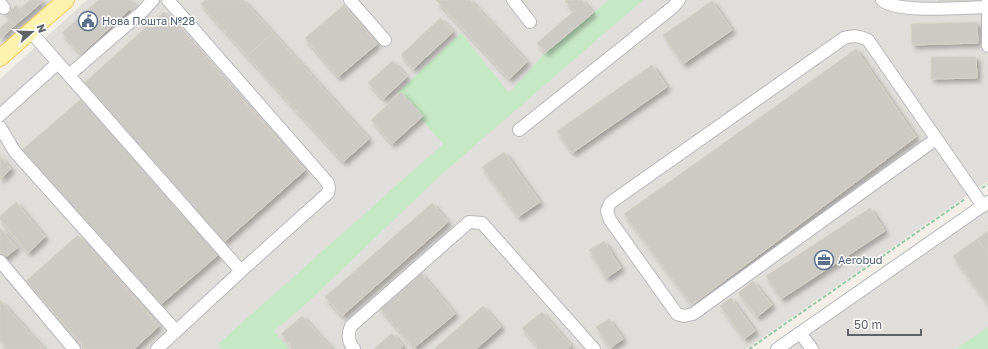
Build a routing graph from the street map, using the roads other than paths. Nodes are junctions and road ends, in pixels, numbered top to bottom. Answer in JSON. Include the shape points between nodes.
{"nodes":[{"id":1,"x":66,"y":0,"type":"edge"},
{"id":2,"x":153,"y":0,"type":"edge"},
{"id":3,"x":168,"y":0,"type":"edge"},
{"id":4,"x":350,"y":0,"type":"edge"},
{"id":5,"x":513,"y":0,"type":"edge"},
{"id":6,"x":679,"y":0,"type":"edge"},
{"id":7,"x":882,"y":0,"type":"edge"},
{"id":8,"x":988,"y":0,"type":"edge"},
{"id":9,"x":988,"y":7,"type":"edge"},
{"id":10,"x":530,"y":22,"type":"dead end"},
{"id":11,"x":30,"y":31,"type":"junction"},
{"id":12,"x":386,"y":40,"type":"dead end"},
{"id":13,"x":988,"y":46,"type":"edge"},
{"id":14,"x":0,"y":58,"type":"edge"},
{"id":15,"x":58,"y":63,"type":"junction"},
{"id":16,"x":69,"y":75,"type":"junction"},
{"id":17,"x":0,"y":115,"type":"edge"},
{"id":18,"x":0,"y":128,"type":"edge"},
{"id":19,"x":519,"y":130,"type":"dead end"},
{"id":20,"x":936,"y":139,"type":"junction"},
{"id":21,"x":985,"y":204,"type":"edge"},
{"id":22,"x":0,"y":261,"type":"edge"},
{"id":23,"x":241,"y":271,"type":"junction"},
{"id":24,"x":176,"y":332,"type":"junction"},
{"id":25,"x":800,"y":333,"type":"junction"},
{"id":26,"x":74,"y":349,"type":"edge"},
{"id":27,"x":157,"y":349,"type":"edge"},
{"id":28,"x":354,"y":349,"type":"edge"},
{"id":29,"x":594,"y":349,"type":"edge"},
{"id":30,"x":777,"y":349,"type":"edge"},
{"id":31,"x":812,"y":349,"type":"edge"}],
"edges":[{"from":1,"to":11,"type":"main road"},
{"from":2,"to":16,"type":"street"},
{"from":3,"to":23,"type":"street","via":[[328,183],[328,193]]},
{"from":4,"to":12,"type":"street"},
{"from":5,"to":10,"type":"street"},
{"from":6,"to":19,"type":"street"},
{"from":7,"to":9,"type":"street","via":[[894,6],[909,8]]},
{"from":8,"to":9,"type":"street"},
{"from":9,"to":13,"type":"street"},
{"from":11,"to":14,"type":"main road"},
{"from":11,"to":15,"type":"street"},
{"from":15,"to":16,"type":"street"},
{"from":15,"to":17,"type":"street"},
{"from":16,"to":23,"type":"street"},
{"from":18,"to":24,"type":"street","via":[[14,152]]},
{"from":20,"to":20,"type":"street","via":[[868,40],[853,36],[844,38],[610,203],[607,211],[610,220],[677,314],[684,316],[693,314]]},
{"from":20,"to":21,"type":"street","via":[[974,193]]},
{"from":21,"to":25,"type":"street"},
{"from":22,"to":26,"type":"street"},
{"from":23,"to":24,"type":"street"},
{"from":24,"to":27,"type":"street"},
{"from":25,"to":30,"type":"street"},
{"from":25,"to":31,"type":"street"},
{"from":28,"to":29,"type":"street","via":[[350,345],[348,334],[351,326],[469,222],[475,222],[482,223]]}]}
